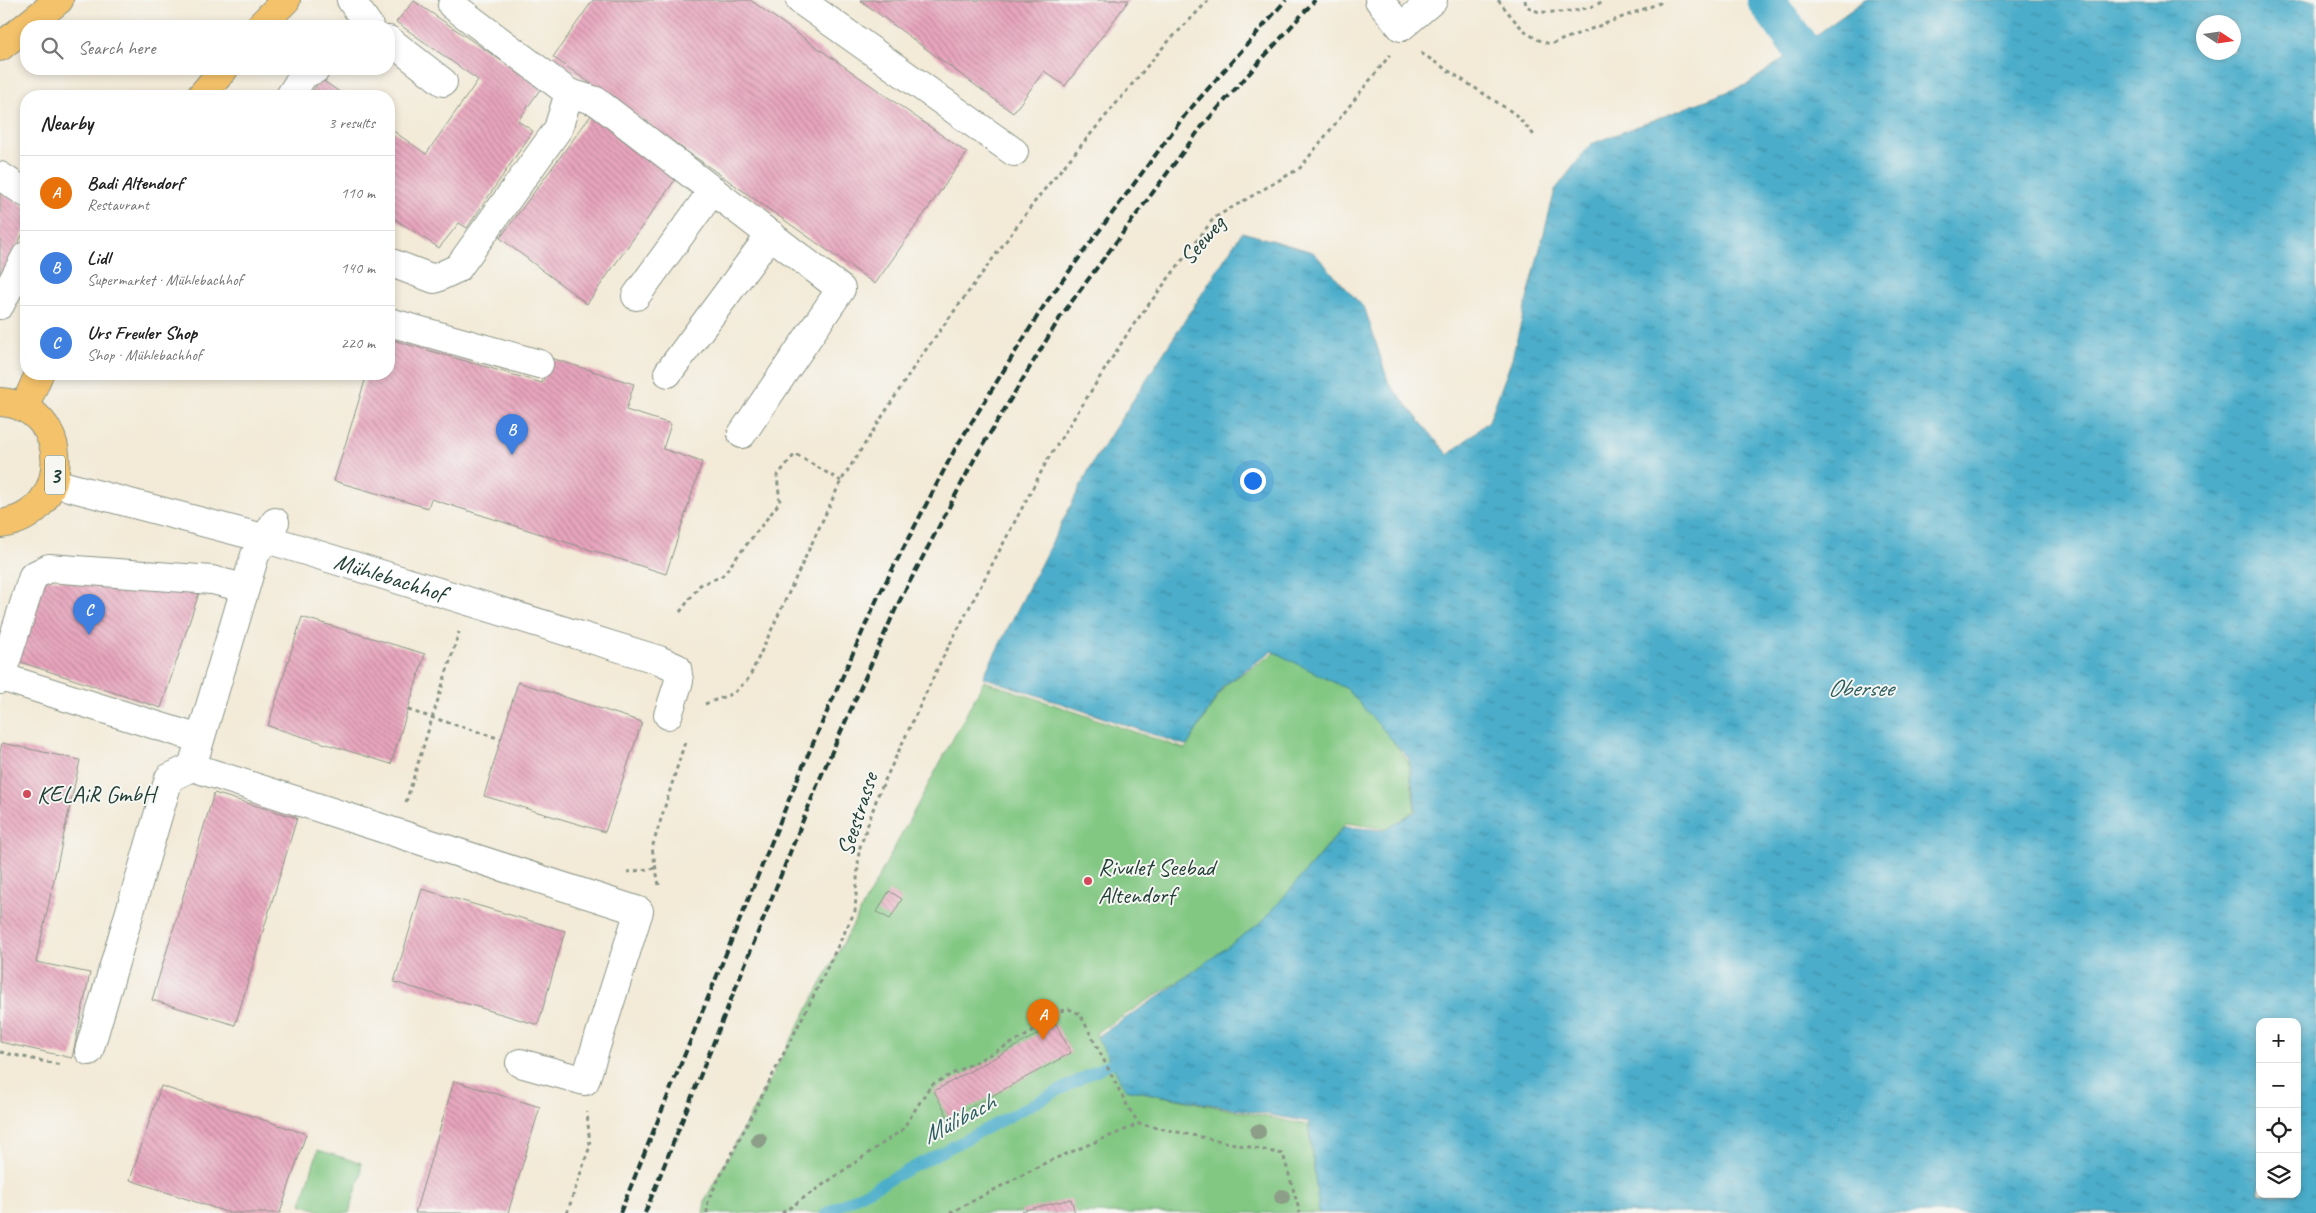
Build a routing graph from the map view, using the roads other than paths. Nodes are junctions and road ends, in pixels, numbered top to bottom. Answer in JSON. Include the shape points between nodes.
{"nodes":[{"id":1,"x":59,"y":0,"type":"edge"},
{"id":2,"x":286,"y":0,"type":"edge"},
{"id":3,"x":351,"y":0,"type":"edge"},
{"id":4,"x":800,"y":0,"type":"edge"},
{"id":5,"x":1379,"y":0,"type":"edge"},
{"id":6,"x":1433,"y":0,"type":"edge"},
{"id":7,"x":451,"y":2,"type":"edge"},
{"id":8,"x":34,"y":20,"type":"edge"},
{"id":9,"x":266,"y":20,"type":"edge"},
{"id":10,"x":366,"y":20,"type":"edge"},
{"id":11,"x":20,"y":31,"type":"edge"},
{"id":12,"x":395,"y":46,"type":"edge"},
{"id":13,"x":0,"y":47,"type":"edge"},
{"id":14,"x":219,"y":75,"type":"edge"},
{"id":15,"x":303,"y":75,"type":"edge"},
{"id":16,"x":443,"y":82,"type":"dead end"},
{"id":17,"x":206,"y":90,"type":"edge"},
{"id":18,"x":294,"y":90,"type":"edge"},
{"id":19,"x":569,"y":93,"type":"junction"},
{"id":20,"x":1014,"y":152,"type":"dead end"},
{"id":21,"x":713,"y":190,"type":"junction"},
{"id":22,"x":770,"y":234,"type":"junction"},
{"id":23,"x":395,"y":264,"type":"edge"},
{"id":24,"x":20,"y":267,"type":"edge"},
{"id":25,"x":636,"y":296,"type":"dead end"},
{"id":26,"x":0,"y":305,"type":"edge"},
{"id":27,"x":395,"y":324,"type":"edge"},
{"id":28,"x":539,"y":364,"type":"dead end"},
{"id":29,"x":668,"y":373,"type":"dead end"},
{"id":30,"x":34,"y":380,"type":"edge"},
{"id":31,"x":12,"y":405,"type":"edge"},
{"id":32,"x":742,"y":434,"type":"dead end"},
{"id":33,"x":54,"y":482,"type":"junction"},
{"id":34,"x":0,"y":524,"type":"edge"},
{"id":35,"x":271,"y":530,"type":"junction"},
{"id":36,"x":245,"y":588,"type":"junction"},
{"id":37,"x":0,"y":678,"type":"edge"},
{"id":38,"x":668,"y":715,"type":"dead end"},
{"id":39,"x":200,"y":739,"type":"junction"},
{"id":40,"x":192,"y":767,"type":"junction"},
{"id":41,"x":89,"y":1051,"type":"dead end"},
{"id":42,"x":520,"y":1063,"type":"dead end"}],
"edges":[{"from":1,"to":8,"type":"main road"},
{"from":2,"to":9,"type":"main road"},
{"from":3,"to":10,"type":"street"},
{"from":4,"to":20,"type":"street"},
{"from":5,"to":6,"type":"street","via":[[1401,27]]},
{"from":7,"to":19,"type":"street"},
{"from":11,"to":13,"type":"main road"},
{"from":12,"to":16,"type":"street"},
{"from":14,"to":17,"type":"main road"},
{"from":15,"to":18,"type":"street"},
{"from":19,"to":21,"type":"street","via":[[596,101]]},
{"from":19,"to":23,"type":"street","via":[[558,129],[458,268],[434,279]]},
{"from":21,"to":22,"type":"street"},
{"from":21,"to":25,"type":"street"},
{"from":22,"to":29,"type":"street"},
{"from":22,"to":32,"type":"street","via":[[842,289]]},
{"from":24,"to":26,"type":"street"},
{"from":27,"to":28,"type":"street"},
{"from":30,"to":31,"type":"main road","number":"3"},
{"from":31,"to":33,"type":"main road","number":"3","via":[[42,422],[52,440],[56,461]]},
{"from":33,"to":34,"type":"main road","number":"3","via":[[44,500],[30,514]]},
{"from":33,"to":35,"type":"street","name":"Mühlebachhof"},
{"from":35,"to":36,"type":"street","via":[[255,555]]},
{"from":35,"to":38,"type":"street","name":"Mühlebachhof","via":[[677,668],[679,681]]},
{"from":36,"to":37,"type":"street","via":[[212,580],[49,568],[33,576]]},
{"from":36,"to":39,"type":"street"},
{"from":37,"to":39,"type":"street"},
{"from":39,"to":40,"type":"street"},
{"from":40,"to":41,"type":"street","via":[[168,778]]},
{"from":40,"to":42,"type":"street","via":[[639,912],[584,1081]]}]}
